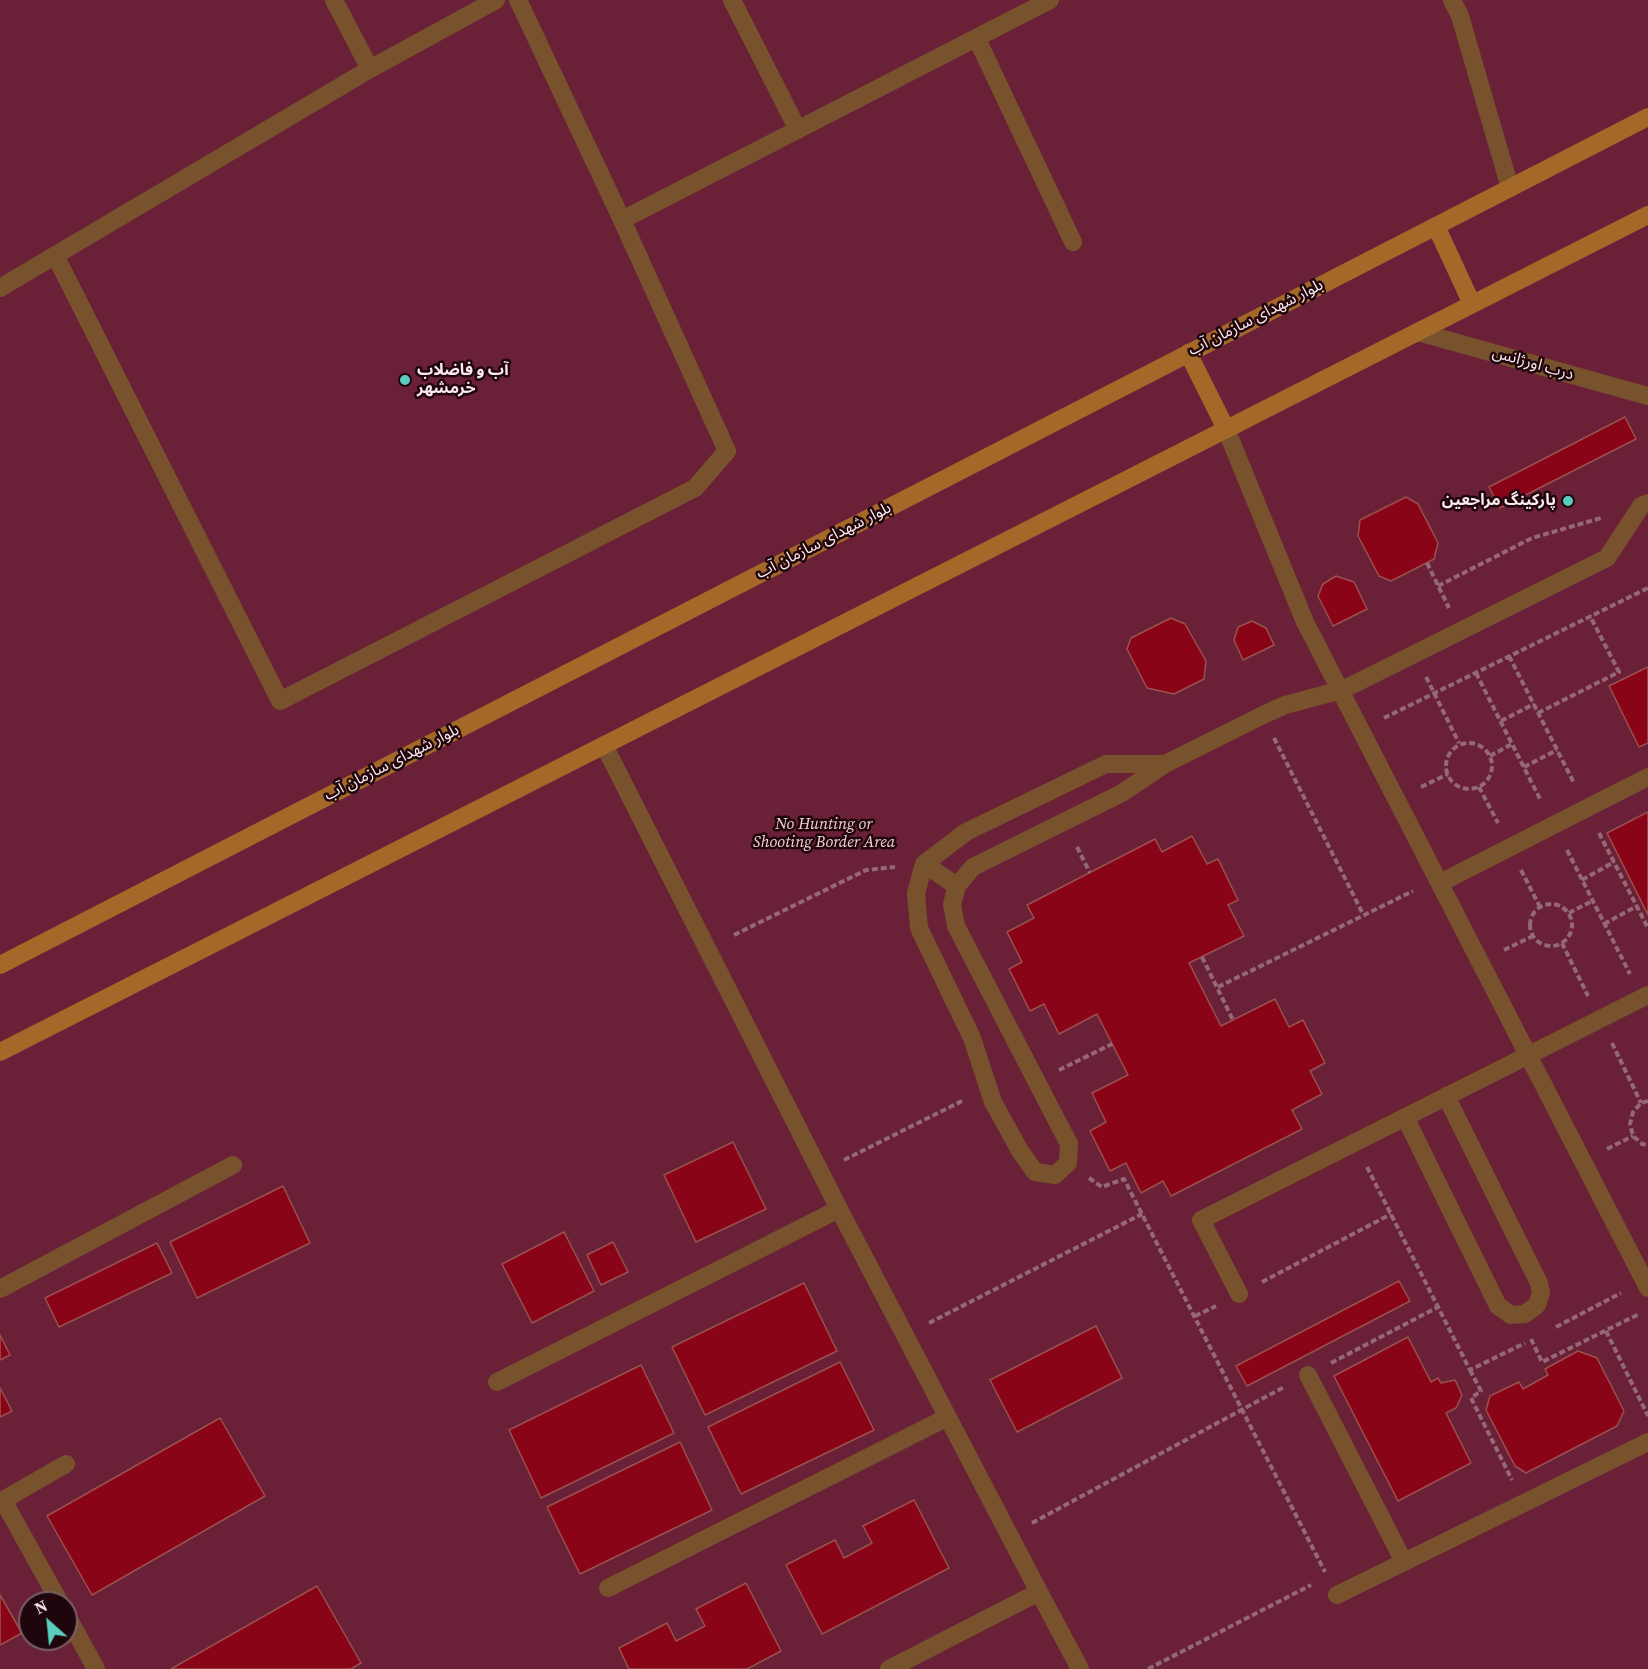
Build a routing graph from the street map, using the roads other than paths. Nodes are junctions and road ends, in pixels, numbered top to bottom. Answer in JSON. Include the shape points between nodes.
{"nodes":[{"id":1,"x":334,"y":0,"type":"edge"},
{"id":2,"x":496,"y":0,"type":"edge"},
{"id":3,"x":518,"y":0,"type":"edge"},
{"id":4,"x":732,"y":0,"type":"edge"},
{"id":5,"x":1050,"y":0,"type":"edge"},
{"id":6,"x":1452,"y":0,"type":"edge"},
{"id":7,"x":977,"y":39,"type":"junction"},
{"id":8,"x":370,"y":69,"type":"junction"},
{"id":9,"x":1648,"y":117,"type":"edge"},
{"id":10,"x":798,"y":130,"type":"junction"},
{"id":11,"x":1510,"y":188,"type":"junction"},
{"id":12,"x":1648,"y":215,"type":"edge"},
{"id":13,"x":622,"y":220,"type":"junction"},
{"id":14,"x":1436,"y":226,"type":"junction"},
{"id":15,"x":1072,"y":242,"type":"dead end"},
{"id":16,"x":55,"y":255,"type":"junction"},
{"id":17,"x":0,"y":288,"type":"edge"},
{"id":18,"x":1472,"y":304,"type":"junction"},
{"id":19,"x":1418,"y":332,"type":"junction"},
{"id":20,"x":1188,"y":353,"type":"junction"},
{"id":21,"x":1648,"y":396,"type":"edge"},
{"id":22,"x":1226,"y":429,"type":"junction"},
{"id":23,"x":1645,"y":504,"type":"edge"},
{"id":24,"x":1341,"y":690,"type":"junction"},
{"id":25,"x":604,"y":745,"type":"junction"},
{"id":26,"x":1165,"y":764,"type":"junction"},
{"id":27,"x":1648,"y":777,"type":"edge"},
{"id":28,"x":924,"y":864,"type":"junction"},
{"id":29,"x":1440,"y":883,"type":"junction"},
{"id":30,"x":957,"y":886,"type":"junction"},
{"id":31,"x":0,"y":965,"type":"edge"},
{"id":32,"x":1648,"y":995,"type":"edge"},
{"id":33,"x":0,"y":1052,"type":"edge"},
{"id":34,"x":1528,"y":1055,"type":"junction"},
{"id":35,"x":1446,"y":1096,"type":"junction"},
{"id":36,"x":1405,"y":1118,"type":"junction"},
{"id":37,"x":233,"y":1164,"type":"dead end"},
{"id":38,"x":839,"y":1209,"type":"junction"},
{"id":39,"x":1648,"y":1288,"type":"edge"},
{"id":40,"x":0,"y":1289,"type":"edge"},
{"id":41,"x":1239,"y":1294,"type":"road end"},
{"id":42,"x":1308,"y":1375,"type":"road end"},
{"id":43,"x":497,"y":1382,"type":"dead end"},
{"id":44,"x":948,"y":1417,"type":"junction"},
{"id":45,"x":1648,"y":1442,"type":"edge"},
{"id":46,"x":66,"y":1464,"type":"dead end"},
{"id":47,"x":2,"y":1501,"type":"edge"},
{"id":48,"x":1404,"y":1562,"type":"junction"},
{"id":49,"x":608,"y":1588,"type":"dead end"},
{"id":50,"x":53,"y":1591,"type":"edge"},
{"id":51,"x":1040,"y":1592,"type":"junction"},
{"id":52,"x":1337,"y":1594,"type":"road end"},
{"id":53,"x":78,"y":1636,"type":"edge"},
{"id":54,"x":96,"y":1669,"type":"edge"},
{"id":55,"x":889,"y":1669,"type":"edge"},
{"id":56,"x":1080,"y":1669,"type":"edge"}],
"edges":[{"from":1,"to":8,"type":"street"},
{"from":2,"to":8,"type":"street"},
{"from":3,"to":13,"type":"street"},
{"from":4,"to":10,"type":"street"},
{"from":5,"to":7,"type":"street"},
{"from":6,"to":11,"type":"street"},
{"from":7,"to":10,"type":"street"},
{"from":7,"to":15,"type":"street"},
{"from":8,"to":16,"type":"street"},
{"from":9,"to":11,"type":"main road","name":"بلوار شهدای سازمان آب"},
{"from":10,"to":13,"type":"street"},
{"from":11,"to":14,"type":"main road","name":"بلوار شهدای سازمان آب"},
{"from":12,"to":18,"type":"main road"},
{"from":13,"to":16,"type":"street","via":[[727,451],[695,489],[280,702]]},
{"from":14,"to":18,"type":"main road"},
{"from":14,"to":20,"type":"main road","name":"بلوار شهدای سازمان آب"},
{"from":16,"to":17,"type":"street"},
{"from":18,"to":19,"type":"main road"},
{"from":19,"to":21,"type":"street","name":"درب اورژانس"},
{"from":19,"to":22,"type":"main road"},
{"from":20,"to":22,"type":"main road"},
{"from":20,"to":31,"type":"main road","name":"بلوار شهدای سازمان آب"},
{"from":22,"to":24,"type":"street","via":[[1305,622]]},
{"from":22,"to":25,"type":"main road"},
{"from":23,"to":24,"type":"street","via":[[1607,558]]},
{"from":24,"to":26,"type":"street","via":[[1285,705]]},
{"from":24,"to":29,"type":"street"},
{"from":25,"to":33,"type":"main road"},
{"from":25,"to":38,"type":"street"},
{"from":26,"to":28,"type":"street","via":[[1106,764],[966,832]]},
{"from":26,"to":30,"type":"street","via":[[1122,794],[973,867]]},
{"from":27,"to":29,"type":"street"},
{"from":28,"to":30,"type":"street"},
{"from":28,"to":30,"type":"street","via":[[916,893],[919,928],[972,1038],[988,1088],[1020,1150],[1035,1172],[1055,1174],[1068,1163],[1069,1144],[956,926],[952,904]]},
{"from":29,"to":34,"type":"street"},
{"from":32,"to":34,"type":"street"},
{"from":34,"to":35,"type":"street"},
{"from":34,"to":39,"type":"street"},
{"from":35,"to":36,"type":"street"},
{"from":35,"to":36,"type":"street","via":[[1539,1283],[1537,1305],[1524,1314],[1511,1315],[1498,1306]]},
{"from":36,"to":41,"type":"street","via":[[1201,1220]]},
{"from":37,"to":40,"type":"street"},
{"from":38,"to":43,"type":"street"},
{"from":38,"to":44,"type":"street"},
{"from":42,"to":48,"type":"street"},
{"from":44,"to":49,"type":"street"},
{"from":44,"to":51,"type":"street"},
{"from":45,"to":48,"type":"street"},
{"from":46,"to":47,"type":"street"},
{"from":47,"to":50,"type":"street"},
{"from":48,"to":52,"type":"street"},
{"from":51,"to":55,"type":"street"},
{"from":51,"to":56,"type":"street"},
{"from":53,"to":54,"type":"street"}]}
